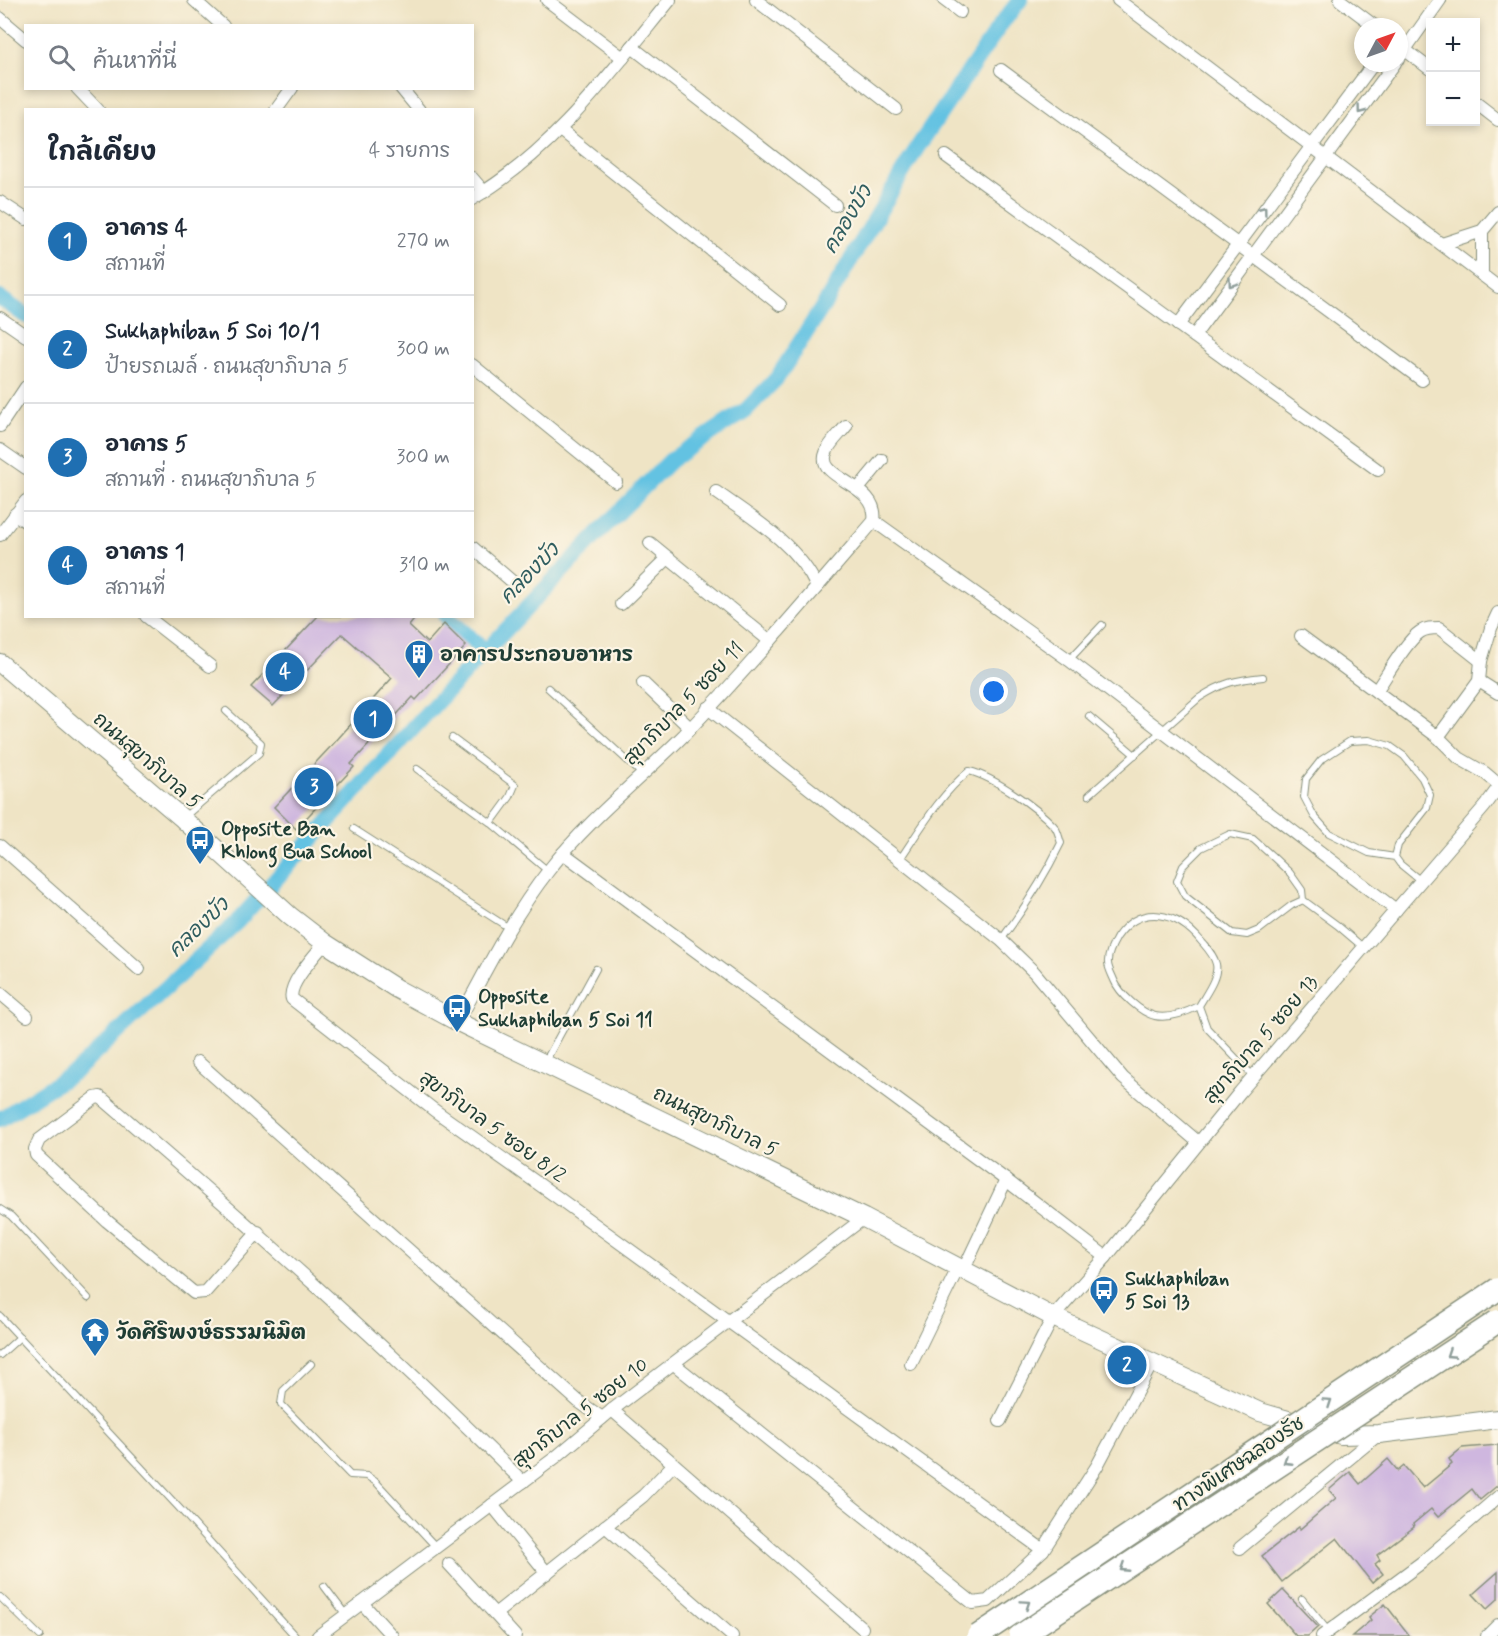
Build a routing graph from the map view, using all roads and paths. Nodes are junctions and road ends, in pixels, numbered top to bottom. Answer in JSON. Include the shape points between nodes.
{"nodes":[{"id":1,"x":194,"y":0,"type":"edge"},
{"id":2,"x":547,"y":0,"type":"edge"},
{"id":3,"x":670,"y":0,"type":"edge"},
{"id":4,"x":756,"y":0,"type":"edge"},
{"id":5,"x":944,"y":0,"type":"edge"},
{"id":6,"x":1118,"y":0,"type":"edge"},
{"id":7,"x":1340,"y":0,"type":"edge"},
{"id":8,"x":1440,"y":0,"type":"edge"},
{"id":9,"x":960,"y":12,"type":"dead end"},
{"id":10,"x":0,"y":18,"type":"edge"},
{"id":11,"x":1364,"y":18,"type":"edge"},
{"id":12,"x":221,"y":24,"type":"edge"},
{"id":13,"x":24,"y":38,"type":"edge"},
{"id":14,"x":1408,"y":42,"type":"edge"},
{"id":15,"x":632,"y":47,"type":"junction"},
{"id":16,"x":1408,"y":55,"type":"edge"},
{"id":17,"x":622,"y":58,"type":"junction"},
{"id":18,"x":1426,"y":66,"type":"edge"},
{"id":19,"x":1001,"y":70,"type":"dead end"},
{"id":20,"x":1367,"y":72,"type":"edge"},
{"id":21,"x":1388,"y":72,"type":"edge"},
{"id":22,"x":79,"y":90,"type":"edge"},
{"id":23,"x":291,"y":90,"type":"edge"},
{"id":24,"x":403,"y":90,"type":"edge"},
{"id":25,"x":1480,"y":106,"type":"edge"},
{"id":26,"x":96,"y":108,"type":"edge"},
{"id":27,"x":277,"y":108,"type":"edge"},
{"id":28,"x":417,"y":108,"type":"edge"},
{"id":29,"x":896,"y":109,"type":"dead end"},
{"id":30,"x":1498,"y":120,"type":"edge"},
{"id":31,"x":560,"y":130,"type":"junction"},
{"id":32,"x":1312,"y":145,"type":"junction"},
{"id":33,"x":946,"y":156,"type":"dead end"},
{"id":34,"x":1326,"y":156,"type":"junction"},
{"id":35,"x":478,"y":196,"type":"edge"},
{"id":36,"x":0,"y":202,"type":"edge"},
{"id":37,"x":835,"y":205,"type":"dead end"},
{"id":38,"x":1498,"y":212,"type":"edge"},
{"id":39,"x":24,"y":218,"type":"edge"},
{"id":40,"x":1482,"y":231,"type":"junction"},
{"id":41,"x":1238,"y":244,"type":"junction"},
{"id":42,"x":1442,"y":244,"type":"junction"},
{"id":43,"x":1253,"y":254,"type":"junction"},
{"id":44,"x":1482,"y":275,"type":"junction"},
{"id":45,"x":1498,"y":287,"type":"edge"},
{"id":46,"x":780,"y":306,"type":"dead end"},
{"id":47,"x":0,"y":318,"type":"edge"},
{"id":48,"x":1178,"y":324,"type":"junction"},
{"id":49,"x":24,"y":335,"type":"edge"},
{"id":50,"x":1194,"y":336,"type":"junction"},
{"id":51,"x":474,"y":367,"type":"edge"},
{"id":52,"x":1422,"y":381,"type":"dead end"},
{"id":53,"x":24,"y":390,"type":"edge"},
{"id":54,"x":0,"y":426,"type":"edge"},
{"id":55,"x":846,"y":426,"type":"dead end"},
{"id":56,"x":0,"y":450,"type":"edge"},
{"id":57,"x":882,"y":460,"type":"dead end"},
{"id":58,"x":24,"y":467,"type":"edge"},
{"id":59,"x":1378,"y":470,"type":"dead end"},
{"id":60,"x":616,"y":482,"type":"dead end"},
{"id":61,"x":858,"y":489,"type":"junction"},
{"id":62,"x":716,"y":492,"type":"dead end"},
{"id":63,"x":20,"y":518,"type":"edge"},
{"id":64,"x":874,"y":521,"type":"junction"},
{"id":65,"x":0,"y":535,"type":"edge"},
{"id":66,"x":650,"y":543,"type":"dead end"},
{"id":67,"x":474,"y":549,"type":"edge"},
{"id":68,"x":668,"y":558,"type":"junction"},
{"id":69,"x":515,"y":584,"type":"dead end"},
{"id":70,"x":817,"y":587,"type":"junction"},
{"id":71,"x":621,"y":604,"type":"dead end"},
{"id":72,"x":1498,"y":613,"type":"edge"},
{"id":73,"x":149,"y":618,"type":"edge"},
{"id":74,"x":1102,"y":625,"type":"dead end"},
{"id":75,"x":1301,"y":636,"type":"dead end"},
{"id":76,"x":770,"y":641,"type":"junction"},
{"id":77,"x":1069,"y":660,"type":"junction"},
{"id":78,"x":1481,"y":661,"type":"junction"},
{"id":79,"x":0,"y":663,"type":"edge"},
{"id":80,"x":210,"y":666,"type":"dead end"},
{"id":81,"x":1263,"y":677,"type":"dead end"},
{"id":82,"x":1479,"y":681,"type":"junction"},
{"id":83,"x":643,"y":683,"type":"dead end"},
{"id":84,"x":548,"y":688,"type":"dead end"},
{"id":85,"x":1376,"y":692,"type":"junction"},
{"id":86,"x":1498,"y":693,"type":"edge"},
{"id":87,"x":708,"y":708,"type":"junction"},
{"id":88,"x":226,"y":711,"type":"dead end"},
{"id":89,"x":1089,"y":716,"type":"dead end"},
{"id":90,"x":690,"y":728,"type":"junction"},
{"id":91,"x":1162,"y":730,"type":"junction"},
{"id":92,"x":1438,"y":737,"type":"junction"},
{"id":93,"x":452,"y":738,"type":"dead end"},
{"id":94,"x":1135,"y":755,"type":"junction"},
{"id":95,"x":417,"y":769,"type":"dead end"},
{"id":96,"x":642,"y":774,"type":"junction"},
{"id":97,"x":1498,"y":786,"type":"edge"},
{"id":98,"x":1089,"y":795,"type":"dead end"},
{"id":99,"x":183,"y":819,"type":"junction"},
{"id":100,"x":491,"y":823,"type":"junction"},
{"id":101,"x":354,"y":829,"type":"dead end"},
{"id":102,"x":0,"y":846,"type":"edge"},
{"id":103,"x":563,"y":853,"type":"junction"},
{"id":104,"x":1395,"y":857,"type":"junction"},
{"id":105,"x":900,"y":859,"type":"junction"},
{"id":106,"x":548,"y":872,"type":"junction"},
{"id":107,"x":1421,"y":881,"type":"junction"},
{"id":108,"x":1303,"y":900,"type":"junction"},
{"id":109,"x":1396,"y":910,"type":"junction"},
{"id":110,"x":509,"y":928,"type":"junction"},
{"id":111,"x":1001,"y":940,"type":"junction"},
{"id":112,"x":325,"y":943,"type":"junction"},
{"id":113,"x":1364,"y":948,"type":"junction"},
{"id":114,"x":140,"y":969,"type":"dead end"},
{"id":115,"x":596,"y":969,"type":"dead end"},
{"id":116,"x":0,"y":993,"type":"edge"},
{"id":117,"x":1199,"y":1006,"type":"junction"},
{"id":118,"x":27,"y":1016,"type":"dead end"},
{"id":119,"x":458,"y":1022,"type":"junction"},
{"id":120,"x":198,"y":1062,"type":"dead end"},
{"id":121,"x":545,"y":1063,"type":"junction"},
{"id":122,"x":1253,"y":1077,"type":"junction"},
{"id":123,"x":1198,"y":1142,"type":"junction"},
{"id":124,"x":1006,"y":1180,"type":"junction"},
{"id":125,"x":0,"y":1209,"type":"edge"},
{"id":126,"x":864,"y":1218,"type":"junction"},
{"id":127,"x":258,"y":1232,"type":"junction"},
{"id":128,"x":1106,"y":1257,"type":"junction"},
{"id":129,"x":961,"y":1270,"type":"junction"},
{"id":130,"x":1498,"y":1289,"type":"edge"},
{"id":131,"x":88,"y":1298,"type":"dead end"},
{"id":132,"x":0,"y":1316,"type":"edge"},
{"id":133,"x":1053,"y":1317,"type":"junction"},
{"id":134,"x":1498,"y":1321,"type":"edge"},
{"id":135,"x":728,"y":1323,"type":"junction"},
{"id":136,"x":20,"y":1337,"type":"junction"},
{"id":137,"x":0,"y":1355,"type":"edge"},
{"id":138,"x":1152,"y":1363,"type":"junction"},
{"id":139,"x":311,"y":1364,"type":"dead end"},
{"id":140,"x":674,"y":1364,"type":"junction"},
{"id":141,"x":911,"y":1364,"type":"dead end"},
{"id":142,"x":612,"y":1410,"type":"junction"},
{"id":143,"x":602,"y":1419,"type":"junction"},
{"id":144,"x":1498,"y":1419,"type":"edge"},
{"id":145,"x":1000,"y":1421,"type":"dead end"},
{"id":146,"x":1379,"y":1434,"type":"junction"},
{"id":147,"x":673,"y":1465,"type":"junction"},
{"id":148,"x":523,"y":1482,"type":"junction"},
{"id":149,"x":1498,"y":1497,"type":"edge"},
{"id":150,"x":492,"y":1504,"type":"junction"},
{"id":151,"x":605,"y":1526,"type":"junction"},
{"id":152,"x":436,"y":1547,"type":"junction"},
{"id":153,"x":1240,"y":1548,"type":"dead end"},
{"id":154,"x":1043,"y":1550,"type":"junction"},
{"id":155,"x":449,"y":1564,"type":"dead end"},
{"id":156,"x":547,"y":1573,"type":"junction"},
{"id":157,"x":324,"y":1586,"type":"dead end"},
{"id":158,"x":0,"y":1597,"type":"edge"},
{"id":159,"x":1302,"y":1599,"type":"dead end"},
{"id":160,"x":362,"y":1603,"type":"junction"},
{"id":161,"x":495,"y":1614,"type":"junction"},
{"id":162,"x":345,"y":1615,"type":"junction"},
{"id":163,"x":1498,"y":1625,"type":"edge"},
{"id":164,"x":862,"y":1628,"type":"dead end"},
{"id":165,"x":1325,"y":1634,"type":"edge"},
{"id":166,"x":323,"y":1635,"type":"edge"},
{"id":167,"x":40,"y":1636,"type":"edge"},
{"id":168,"x":295,"y":1636,"type":"edge"},
{"id":169,"x":392,"y":1636,"type":"edge"},
{"id":170,"x":515,"y":1636,"type":"edge"},
{"id":171,"x":732,"y":1636,"type":"edge"},
{"id":172,"x":978,"y":1636,"type":"edge"},
{"id":173,"x":1020,"y":1636,"type":"edge"},
{"id":174,"x":1487,"y":1636,"type":"edge"}],
"edges":[{"from":1,"to":12,"type":"street"},
{"from":2,"to":17,"type":"street"},
{"from":3,"to":15,"type":"street"},
{"from":4,"to":29,"type":"street"},
{"from":5,"to":9,"type":"street"},
{"from":6,"to":32,"type":"street"},
{"from":7,"to":11,"type":"street"},
{"from":8,"to":14,"type":"street"},
{"from":10,"to":13,"type":"street"},
{"from":15,"to":17,"type":"street"},
{"from":15,"to":37,"type":"street"},
{"from":16,"to":18,"type":"street"},
{"from":17,"to":31,"type":"street"},
{"from":19,"to":41,"type":"street"},
{"from":20,"to":32,"type":"street"},
{"from":21,"to":34,"type":"street","one_way":true},
{"from":22,"to":26,"type":"street"},
{"from":23,"to":27,"type":"street"},
{"from":24,"to":28,"type":"street"},
{"from":25,"to":30,"type":"street"},
{"from":31,"to":35,"type":"street"},
{"from":31,"to":46,"type":"street"},
{"from":32,"to":34,"type":"street"},
{"from":41,"to":32,"type":"street","one_way":true},
{"from":33,"to":48,"type":"street"},
{"from":34,"to":42,"type":"street"},
{"from":34,"to":43,"type":"street"},
{"from":36,"to":39,"type":"street"},
{"from":38,"to":40,"type":"street"},
{"from":40,"to":42,"type":"street"},
{"from":40,"to":44,"type":"street"},
{"from":41,"to":43,"type":"street"},
{"from":41,"to":48,"type":"street"},
{"from":42,"to":44,"type":"street"},
{"from":43,"to":50,"type":"street","one_way":true},
{"from":43,"to":52,"type":"street"},
{"from":44,"to":45,"type":"street"},
{"from":47,"to":49,"type":"street"},
{"from":48,"to":50,"type":"street"},
{"from":50,"to":59,"type":"street"},
{"from":51,"to":60,"type":"street"},
{"from":53,"to":54,"type":"street"},
{"from":55,"to":61,"type":"street","via":[[825,454],[825,462]]},
{"from":56,"to":58,"type":"street"},
{"from":57,"to":61,"type":"street"},
{"from":61,"to":64,"type":"street","via":[[873,504]]},
{"from":62,"to":70,"type":"street","via":[[797,556]]},
{"from":63,"to":65,"type":"street"},
{"from":64,"to":70,"type":"street","name":"สุขาภิบาล 5 ซอย 11"},
{"from":64,"to":77,"type":"street"},
{"from":66,"to":68,"type":"street"},
{"from":67,"to":69,"type":"street"},
{"from":68,"to":71,"type":"street"},
{"from":68,"to":76,"type":"street"},
{"from":70,"to":76,"type":"street","name":"สุขาภิบาล 5 ซอย 11"},
{"from":72,"to":78,"type":"street"},
{"from":73,"to":80,"type":"street"},
{"from":74,"to":77,"type":"lane"},
{"from":75,"to":85,"type":"street"},
{"from":76,"to":87,"type":"street","name":"สุขาภิบาล 5 ซอย 11"},
{"from":77,"to":91,"type":"street"},
{"from":78,"to":82,"type":"street"},
{"from":78,"to":85,"type":"street","via":[[1439,628],[1430,627],[1419,632],[1409,644]]},
{"from":79,"to":99,"type":"street","name":"ถนนสุขาภิบาล 5"},
{"from":81,"to":91,"type":"lane","via":[[1234,680],[1216,687]]},
{"from":82,"to":86,"type":"street"},
{"from":82,"to":92,"type":"street"},
{"from":83,"to":90,"type":"street"},
{"from":84,"to":96,"type":"lane"},
{"from":85,"to":92,"type":"street"},
{"from":87,"to":90,"type":"street","name":"สุขาภิบาล 5 ซอย 11"},
{"from":87,"to":105,"type":"street"},
{"from":88,"to":99,"type":"lane","via":[[261,743],[259,753]]},
{"from":89,"to":94,"type":"lane"},
{"from":90,"to":96,"type":"street","name":"สุขาภิบาล 5 ซอย 11"},
{"from":91,"to":94,"type":"lane"},
{"from":91,"to":109,"type":"street"},
{"from":92,"to":97,"type":"street"},
{"from":93,"to":100,"type":"lane","via":[[515,785]]},
{"from":94,"to":98,"type":"lane"},
{"from":95,"to":100,"type":"lane"},
{"from":96,"to":103,"type":"street","name":"สุขาภิบาล 5 ซอย 11"},
{"from":97,"to":107,"type":"street","name":"สุขาภิบาล 5 ซอย 13"},
{"from":99,"to":112,"type":"street","name":"ถนนสุขาภิบาล 5"},
{"from":100,"to":106,"type":"lane"},
{"from":101,"to":110,"type":"lane"},
{"from":102,"to":114,"type":"street"},
{"from":103,"to":106,"type":"street","name":"สุขาภิบาล 5 ซอย 11"},
{"from":103,"to":124,"type":"street"},
{"from":104,"to":104,"type":"lane","via":[[1369,853],[1329,833],[1304,797],[1305,779],[1322,760],[1350,741],[1369,740],[1390,746],[1422,778],[1430,795],[1427,808],[1398,844]]},
{"from":104,"to":107,"type":"lane"},
{"from":105,"to":111,"type":"street"},
{"from":105,"to":111,"type":"lane","via":[[935,806],[969,771],[984,775],[1029,806],[1056,828],[1061,843],[1027,905]]},
{"from":106,"to":110,"type":"street","name":"สุขาภิบาล 5 ซอย 11"},
{"from":107,"to":109,"type":"street","name":"สุขาภิบาล 5 ซอย 13"},
{"from":108,"to":108,"type":"lane","via":[[1259,930],[1247,935],[1232,933],[1185,896],[1177,881],[1183,866],[1201,848],[1230,834],[1253,839],[1271,855],[1290,873],[1302,890]]},
{"from":108,"to":113,"type":"lane"},
{"from":109,"to":113,"type":"street","name":"สุขาภิบาล 5 ซอย 13"},
{"from":110,"to":119,"type":"street","name":"สุขาภิบาล 5 ซอย 11"},
{"from":111,"to":123,"type":"street","via":[[1034,972],[1124,1078]]},
{"from":112,"to":119,"type":"street","name":"ถนนสุขาภิบาล 5"},
{"from":112,"to":135,"type":"street","name":"สุขาภิบาล 5 ซอย 8/2","via":[[296,982],[292,999],[435,1110]]},
{"from":113,"to":122,"type":"street","name":"สุขาภิบาล 5 ซอย 13"},
{"from":115,"to":121,"type":"lane"},
{"from":116,"to":118,"type":"street"},
{"from":117,"to":117,"type":"lane","via":[[1187,1012],[1154,1016],[1133,1004],[1116,984],[1108,963],[1112,945],[1125,926],[1144,915],[1163,916],[1191,929],[1217,965]]},
{"from":117,"to":122,"type":"lane","via":[[1207,1028]]},
{"from":119,"to":121,"type":"street","name":"ถนนสุขาภิบาล 5"},
{"from":120,"to":143,"type":"street"},
{"from":121,"to":126,"type":"street","name":"ถนนสุขาภิบาล 5"},
{"from":122,"to":123,"type":"street","name":"สุขาภิบาล 5 ซอย 13"},
{"from":123,"to":128,"type":"street","name":"สุขาภิบาล 5 ซอย 13"},
{"from":124,"to":128,"type":"street"},
{"from":124,"to":129,"type":"street"},
{"from":125,"to":131,"type":"lane"},
{"from":126,"to":129,"type":"street","name":"ถนนสุขาภิบาล 5"},
{"from":126,"to":135,"type":"street","name":"สุขาภิบาล 5 ซอย 10"},
{"from":127,"to":127,"type":"street","via":[[205,1292],[194,1293],[107,1221],[36,1155],[36,1145],[100,1097]]},
{"from":127,"to":148,"type":"street"},
{"from":128,"to":133,"type":"street","name":"สุขาภิบาล 5 ซอย 13"},
{"from":129,"to":133,"type":"street","name":"ถนนสุขาภิบาล 5"},
{"from":129,"to":141,"type":"street"},
{"from":172,"to":130,"type":"highway","name":"ทางพิเศษฉลองรัช","one_way":true,"bridge":true},
{"from":132,"to":136,"type":"lane"},
{"from":133,"to":138,"type":"street","name":"ถนนสุขาภิบาล 5"},
{"from":133,"to":145,"type":"street","name":"สุขาภิบาล 5 ซอย 13"},
{"from":134,"to":173,"type":"highway","name":"ทางพิเศษฉลองรัช","one_way":true,"bridge":true},
{"from":135,"to":140,"type":"street","name":"สุขาภิบาล 5 ซอย 10"},
{"from":135,"to":154,"type":"street"},
{"from":136,"to":137,"type":"lane"},
{"from":136,"to":168,"type":"lane"},
{"from":138,"to":146,"type":"street","name":"ถนนสุขาภิบาล 5","via":[[1260,1412],[1341,1435]]},
{"from":138,"to":154,"type":"street","via":[[1097,1466]]},
{"from":139,"to":152,"type":"lane","via":[[284,1391],[281,1404],[350,1475],[367,1476],[376,1482]]},
{"from":140,"to":142,"type":"street","name":"สุขาภิบาล 5 ซอย 10"},
{"from":140,"to":154,"type":"street","via":[[973,1603],[987,1601]]},
{"from":142,"to":143,"type":"street","name":"สุขาภิบาล 5 ซอย 10"},
{"from":142,"to":147,"type":"street"},
{"from":143,"to":148,"type":"street","name":"สุขาภิบาล 5 ซอย 10"},
{"from":144,"to":146,"type":"street","name":"ถนนสุขาภิบาล 5"},
{"from":146,"to":153,"type":"street"},
{"from":147,"to":151,"type":"street","via":[[643,1496]]},
{"from":147,"to":164,"type":"street"},
{"from":148,"to":150,"type":"street","name":"สุขาภิบาล 5 ซอย 10"},
{"from":149,"to":165,"type":"street","via":[[1421,1563]]},
{"from":150,"to":152,"type":"street","name":"สุขาภิบาล 5 ซอย 10"},
{"from":150,"to":156,"type":"street"},
{"from":151,"to":156,"type":"street"},
{"from":151,"to":171,"type":"street"},
{"from":152,"to":160,"type":"street","name":"สุขาภิบาล 5 ซอย 10"},
{"from":155,"to":161,"type":"street"},
{"from":156,"to":161,"type":"street"},
{"from":157,"to":162,"type":"lane"},
{"from":158,"to":167,"type":"lane"},
{"from":159,"to":165,"type":"lane"},
{"from":160,"to":162,"type":"street","name":"สุขาภิบาล 5 ซอย 10"},
{"from":160,"to":169,"type":"street"},
{"from":161,"to":170,"type":"street"},
{"from":162,"to":166,"type":"street","name":"สุขาภิบาล 5 ซอย 10"},
{"from":163,"to":174,"type":"street"}]}
